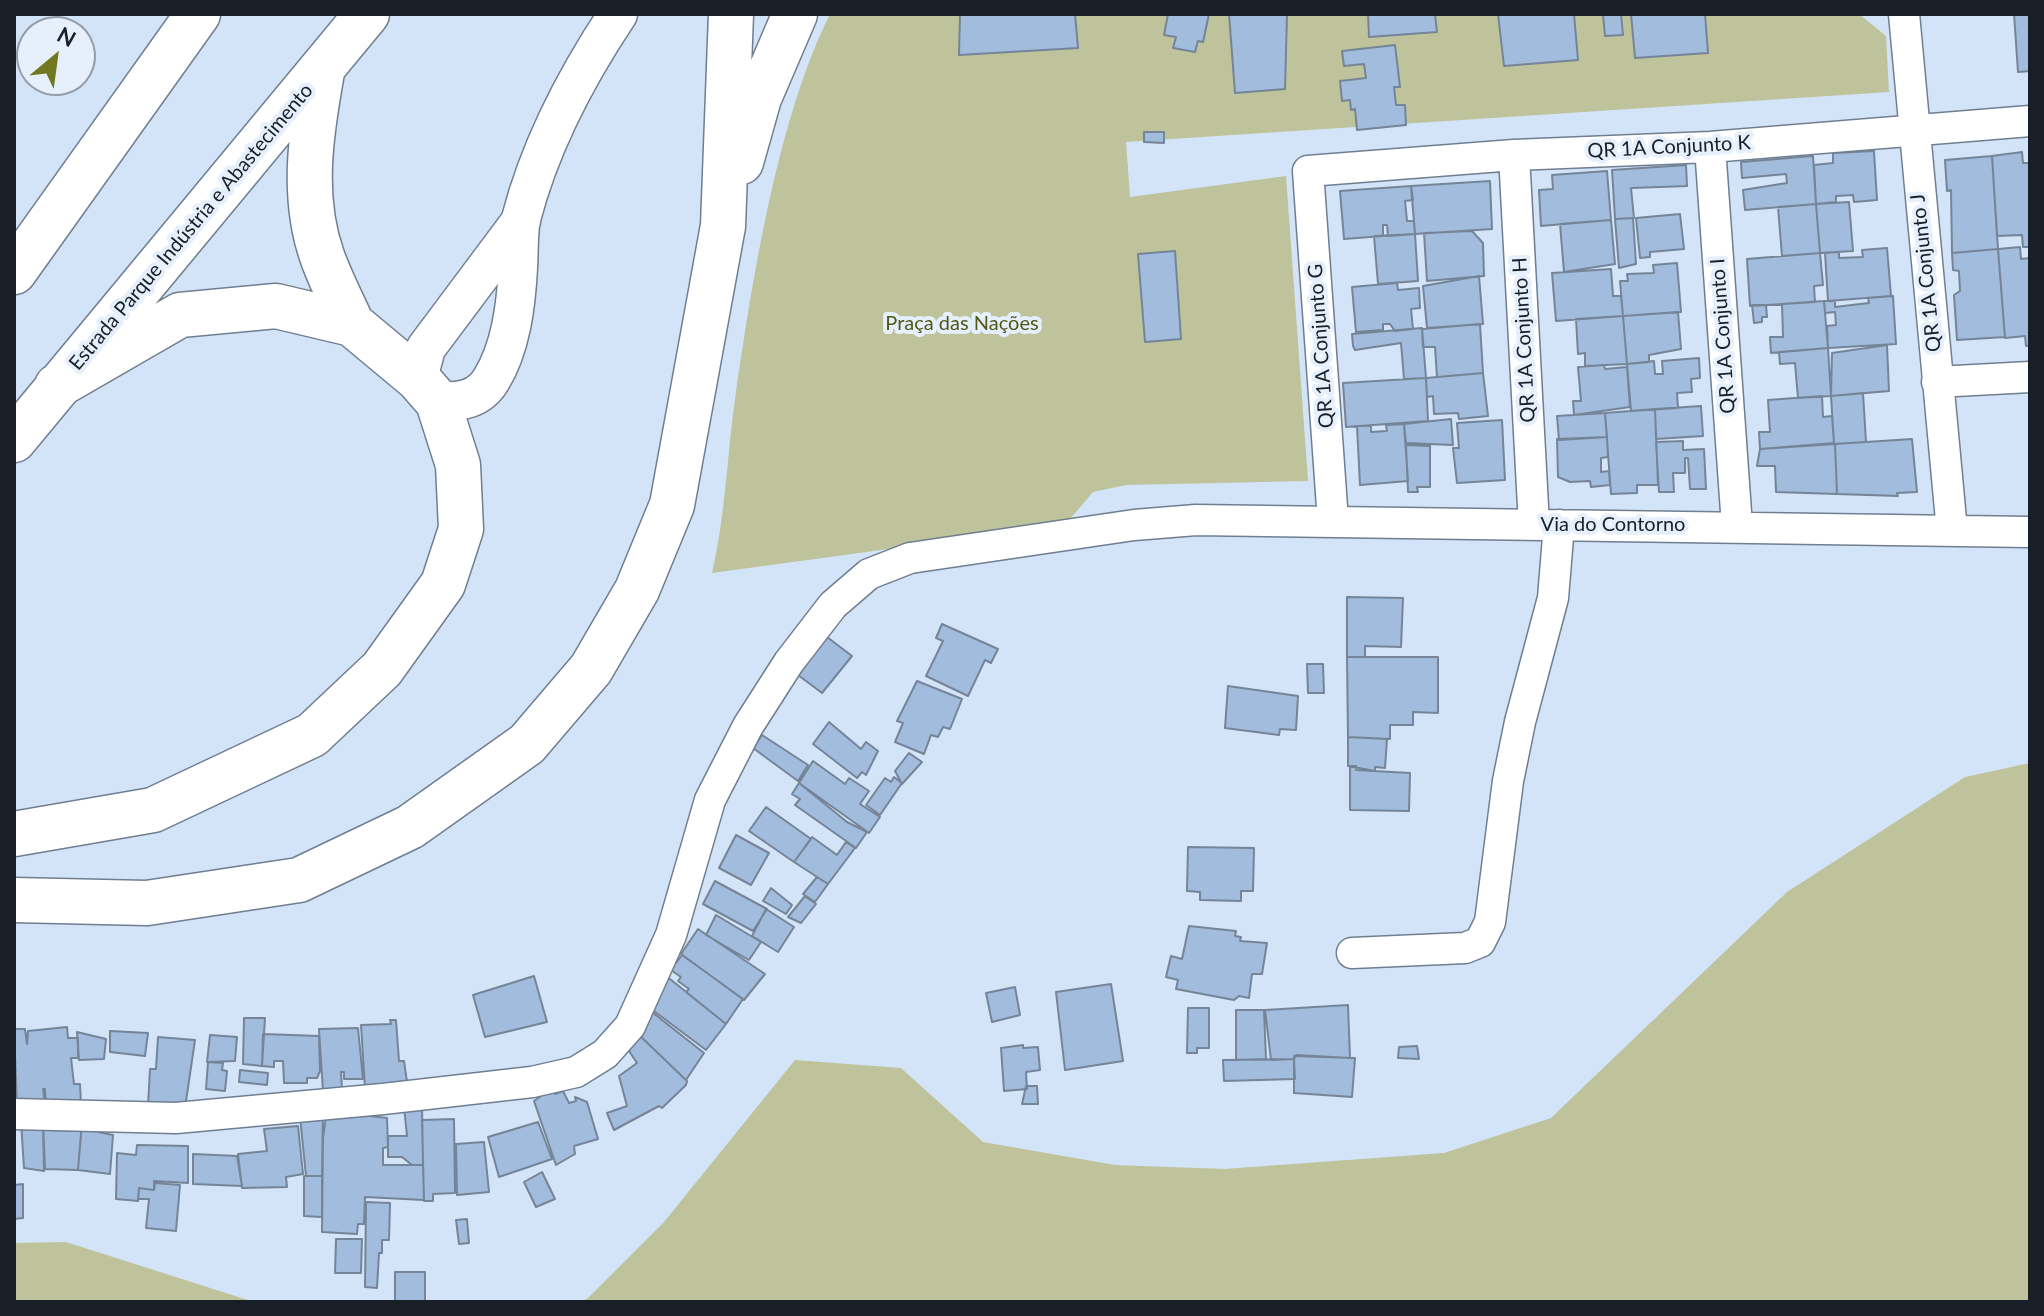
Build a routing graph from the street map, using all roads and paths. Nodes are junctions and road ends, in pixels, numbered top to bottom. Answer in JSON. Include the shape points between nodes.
{"nodes":[{"id":1,"x":198,"y":14,"type":"edge"},
{"id":2,"x":367,"y":14,"type":"edge"},
{"id":3,"x":618,"y":14,"type":"edge"},
{"id":4,"x":731,"y":14,"type":"edge"},
{"id":5,"x":795,"y":14,"type":"edge"},
{"id":6,"x":1904,"y":14,"type":"edge"},
{"id":7,"x":322,"y":72,"type":"junction"},
{"id":8,"x":2030,"y":121,"type":"edge"},
{"id":9,"x":1912,"y":128,"type":"junction"},
{"id":10,"x":1710,"y":147,"type":"junction"},
{"id":11,"x":1514,"y":155,"type":"junction"},
{"id":12,"x":1308,"y":171,"type":"joint"},
{"id":13,"x":521,"y":221,"type":"junction"},
{"id":14,"x":723,"y":226,"type":"junction"},
{"id":15,"x":14,"y":272,"type":"edge"},
{"id":16,"x":352,"y":324,"type":"junction"},
{"id":17,"x":2030,"y":377,"type":"edge"},
{"id":18,"x":1937,"y":382,"type":"junction"},
{"id":19,"x":57,"y":386,"type":"junction"},
{"id":20,"x":428,"y":391,"type":"junction"},
{"id":21,"x":14,"y":440,"type":"edge"},
{"id":22,"x":1333,"y":521,"type":"junction"},
{"id":23,"x":1547,"y":525,"type":"junction"},
{"id":24,"x":1737,"y":526,"type":"junction"},
{"id":25,"x":1952,"y":531,"type":"junction"},
{"id":26,"x":2030,"y":532,"type":"edge"},
{"id":27,"x":14,"y":834,"type":"edge"},
{"id":28,"x":14,"y":900,"type":"edge"},
{"id":29,"x":1352,"y":953,"type":"dead end"},
{"id":30,"x":14,"y":1114,"type":"edge"}],
"edges":[{"from":1,"to":15,"type":"highway"},
{"from":2,"to":7,"type":"highway","name":"Estrada Parque Indústria e Abastecimento"},
{"from":3,"to":13,"type":"street","via":[[570,91]]},
{"from":4,"to":14,"type":"highway"},
{"from":5,"to":14,"type":"highway","via":[[759,98]]},
{"from":6,"to":9,"type":"street","name":"QR 1A Conjunto J"},
{"from":7,"to":16,"type":"highway","via":[[312,128],[309,194],[321,255]]},
{"from":7,"to":19,"type":"highway","name":"Estrada Parque Indústria e Abastecimento"},
{"from":8,"to":9,"type":"street","name":"QR 1A Conjunto K"},
{"from":9,"to":10,"type":"street","name":"QR 1A Conjunto K"},
{"from":9,"to":18,"type":"street","name":"QR 1A Conjunto J"},
{"from":10,"to":11,"type":"street","name":"QR 1A Conjunto K"},
{"from":10,"to":24,"type":"street","name":"QR 1A Conjunto I"},
{"from":11,"to":12,"type":"street","name":"QR 1A Conjunto K"},
{"from":11,"to":23,"type":"street","name":"QR 1A Conjunto H"},
{"from":12,"to":22,"type":"street","name":"QR 1A Conjunto G"},
{"from":13,"to":20,"type":"street","via":[[426,348]]},
{"from":13,"to":20,"type":"street","via":[[517,301],[493,378],[482,393],[465,401]]},
{"from":14,"to":28,"type":"highway","via":[[672,505],[637,590],[591,669],[527,744],[410,827],[299,880],[147,903]]},
{"from":16,"to":19,"type":"highway","via":[[276,306],[180,315]]},
{"from":16,"to":20,"type":"highway"},
{"from":17,"to":18,"type":"street"},
{"from":18,"to":25,"type":"street","name":"QR 1A Conjunto J"},
{"from":19,"to":21,"type":"highway","name":"Estrada Parque Indústria e Abastecimento"},
{"from":20,"to":27,"type":"highway","via":[[458,465],[461,529],[443,584],[382,669],[312,735],[153,810]]},
{"from":22,"to":23,"type":"street","name":"Via do Contorno"},
{"from":22,"to":30,"type":"street","name":"Via do Contorno","via":[[1134,525],[910,558],[869,574],[833,605],[748,726],[710,800],[671,935],[630,1026],[605,1054],[576,1072],[532,1082],[176,1118]]},
{"from":23,"to":24,"type":"street","name":"Via do Contorno"},
{"from":23,"to":29,"type":"street","name":"QR 1A Conjunto H","via":[[1553,598],[1520,722],[1485,935],[1480,942],[1452,950]]},
{"from":24,"to":25,"type":"street","name":"Via do Contorno"},
{"from":25,"to":26,"type":"street","name":"Via do Contorno"}]}
